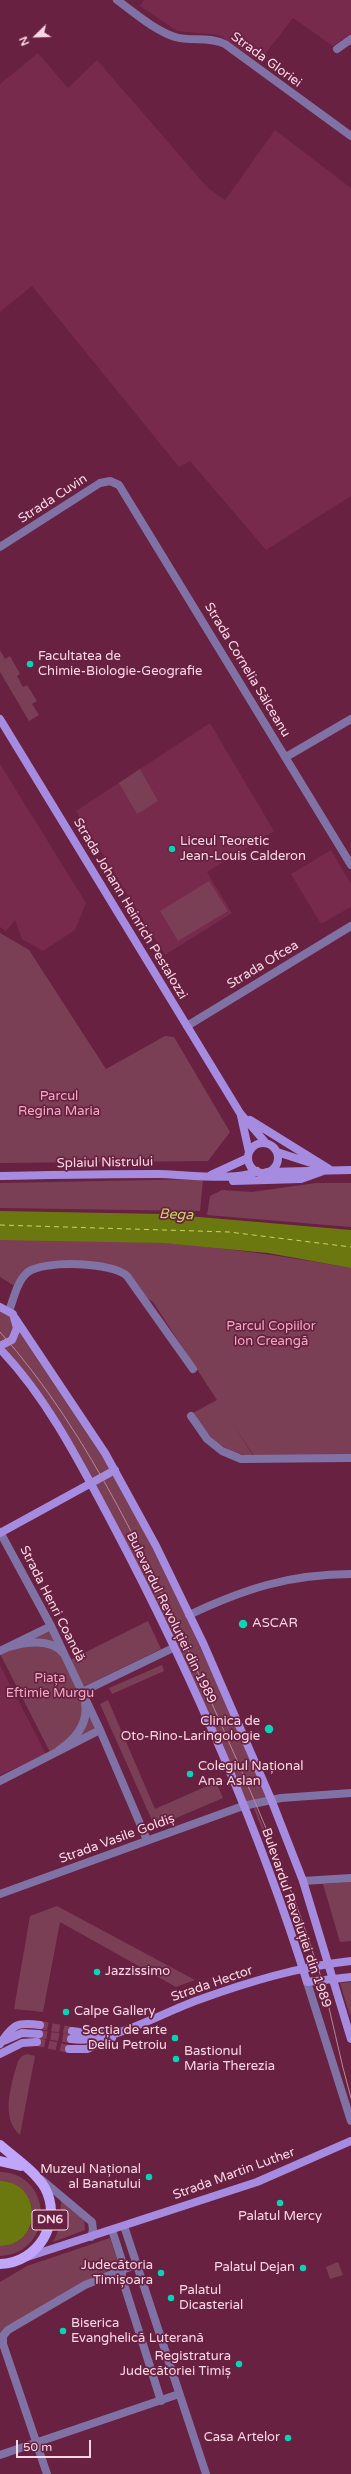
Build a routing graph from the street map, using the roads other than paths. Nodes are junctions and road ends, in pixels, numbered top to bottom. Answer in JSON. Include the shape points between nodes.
{"nodes":[{"id":1,"x":117,"y":0,"type":"edge"},
{"id":2,"x":351,"y":40,"type":"edge"},
{"id":3,"x":337,"y":49,"type":"dead end"},
{"id":4,"x":351,"y":136,"type":"edge"},
{"id":5,"x":121,"y":487,"type":"joint"},
{"id":6,"x":0,"y":548,"type":"edge"},
{"id":7,"x":0,"y":719,"type":"edge"},
{"id":8,"x":351,"y":719,"type":"edge"},
{"id":9,"x":286,"y":757,"type":"junction"},
{"id":10,"x":351,"y":865,"type":"edge"},
{"id":11,"x":351,"y":926,"type":"edge"},
{"id":12,"x":187,"y":1026,"type":"junction"},
{"id":13,"x":240,"y":1113,"type":"junction"},
{"id":14,"x":266,"y":1143,"type":"junction"},
{"id":15,"x":277,"y":1152,"type":"junction"},
{"id":16,"x":249,"y":1155,"type":"junction"},
{"id":17,"x":329,"y":1169,"type":"junction"},
{"id":18,"x":351,"y":1170,"type":"edge"},
{"id":19,"x":257,"y":1171,"type":"junction"},
{"id":20,"x":267,"y":1172,"type":"junction"},
{"id":21,"x":210,"y":1175,"type":"junction"},
{"id":22,"x":0,"y":1176,"type":"edge"},
{"id":23,"x":221,"y":1177,"type":"junction"},
{"id":24,"x":4,"y":1307,"type":"edge"},
{"id":25,"x":15,"y":1318,"type":"junction"},
{"id":26,"x":0,"y":1346,"type":"edge"},
{"id":27,"x":0,"y":1349,"type":"edge"},
{"id":28,"x":193,"y":1369,"type":"dead end"},
{"id":29,"x":191,"y":1416,"type":"dead end"},
{"id":30,"x":351,"y":1458,"type":"edge"},
{"id":31,"x":115,"y":1470,"type":"junction"},
{"id":32,"x":90,"y":1484,"type":"junction"},
{"id":33,"x":1,"y":1532,"type":"edge"},
{"id":34,"x":351,"y":1574,"type":"edge"},
{"id":35,"x":189,"y":1615,"type":"junction"},
{"id":36,"x":51,"y":1626,"type":"junction"},
{"id":37,"x":9,"y":1647,"type":"junction"},
{"id":38,"x":173,"y":1648,"type":"junction"},
{"id":39,"x":0,"y":1651,"type":"edge"},
{"id":40,"x":66,"y":1658,"type":"junction"},
{"id":41,"x":82,"y":1692,"type":"junction"},
{"id":42,"x":100,"y":1730,"type":"junction"},
{"id":43,"x":59,"y":1750,"type":"junction"},
{"id":44,"x":0,"y":1780,"type":"edge"},
{"id":45,"x":351,"y":1793,"type":"edge"},
{"id":46,"x":271,"y":1799,"type":"junction"},
{"id":47,"x":243,"y":1806,"type":"junction"},
{"id":48,"x":147,"y":1840,"type":"junction"},
{"id":49,"x":351,"y":1878,"type":"edge"},
{"id":50,"x":303,"y":1881,"type":"junction"},
{"id":51,"x":0,"y":1894,"type":"edge"},
{"id":52,"x":351,"y":1961,"type":"edge"},
{"id":53,"x":329,"y":1963,"type":"junction"},
{"id":54,"x":302,"y":1968,"type":"junction"},
{"id":55,"x":351,"y":1977,"type":"edge"},
{"id":56,"x":334,"y":1979,"type":"junction"},
{"id":57,"x":307,"y":1982,"type":"junction"},
{"id":58,"x":40,"y":2025,"type":"tunnel mouth"},
{"id":59,"x":130,"y":2027,"type":"junction"},
{"id":60,"x":72,"y":2031,"type":"tunnel mouth"},
{"id":61,"x":71,"y":2039,"type":"tunnel mouth"},
{"id":62,"x":351,"y":2039,"type":"edge"},
{"id":63,"x":0,"y":2043,"type":"edge"},
{"id":64,"x":69,"y":2049,"type":"tunnel mouth"},
{"id":65,"x":0,"y":2054,"type":"edge"},
{"id":66,"x":351,"y":2121,"type":"edge"},
{"id":67,"x":351,"y":2141,"type":"edge"},
{"id":68,"x":0,"y":2145,"type":"edge"},
{"id":69,"x":0,"y":2161,"type":"edge"},
{"id":70,"x":30,"y":2171,"type":"junction"},
{"id":71,"x":124,"y":2226,"type":"junction"},
{"id":72,"x":112,"y":2230,"type":"junction"},
{"id":73,"x":90,"y":2237,"type":"junction"},
{"id":74,"x":16,"y":2261,"type":"junction"},
{"id":75,"x":137,"y":2264,"type":"junction"},
{"id":76,"x":0,"y":2266,"type":"edge"},
{"id":77,"x":122,"y":2269,"type":"junction"},
{"id":78,"x":180,"y":2394,"type":"junction"},
{"id":79,"x":160,"y":2401,"type":"junction"},
{"id":80,"x":37,"y":2443,"type":"junction"},
{"id":81,"x":0,"y":2455,"type":"edge"},
{"id":82,"x":47,"y":2474,"type":"edge"},
{"id":83,"x":206,"y":2474,"type":"edge"}],
"edges":[{"from":1,"to":4,"type":"street","name":"Strada Gloriei","via":[[153,26],[171,35],[225,44]]},
{"from":2,"to":3,"type":"street"},
{"from":5,"to":6,"type":"street","name":"Strada Cuvin","via":[[112,481],[100,483]]},
{"from":5,"to":9,"type":"street","name":"Strada Cornelia Sălceanu"},
{"from":7,"to":12,"type":"street","name":"Strada Johann Heinrich Pestalozzi"},
{"from":8,"to":9,"type":"street"},
{"from":9,"to":10,"type":"street","name":"Strada Cornelia Sălceanu"},
{"from":11,"to":12,"type":"street","name":"Strada Ofcea"},
{"from":12,"to":13,"type":"street","name":"Strada Johann Heinrich Pestalozzi"},
{"from":13,"to":14,"type":"street","name":"Strada Johann Heinrich Pestalozzi"},
{"from":13,"to":16,"type":"street","name":"Strada Johann Heinrich Pestalozzi"},
{"from":13,"to":17,"type":"street"},
{"from":14,"to":15,"type":"street","via":[[273,1146]]},
{"from":14,"to":16,"type":"street","via":[[254,1146]]},
{"from":15,"to":17,"type":"street"},
{"from":15,"to":20,"type":"street","via":[[276,1164]]},
{"from":16,"to":19,"type":"street","via":[[251,1166]]},
{"from":16,"to":21,"type":"street","name":"Splaiul Nistrului"},
{"from":17,"to":18,"type":"street"},
{"from":17,"to":20,"type":"street"},
{"from":17,"to":23,"type":"street","via":[[301,1179],[232,1181]]},
{"from":19,"to":20,"type":"street"},
{"from":19,"to":23,"type":"street","name":"Splaiul Nistrului"},
{"from":21,"to":22,"type":"street","name":"Splaiul Nistrului"},
{"from":21,"to":23,"type":"street","name":"Splaiul Nistrului"},
{"from":24,"to":25,"type":"street","name":"Bulevardul Revoluției din 1989"},
{"from":24,"to":28,"type":"street","via":[[21,1280],[37,1268],[54,1265],[117,1270],[127,1276]]},
{"from":25,"to":26,"type":"street","via":[[16,1334],[9,1342]]},
{"from":25,"to":31,"type":"street","name":"Bulevardul Revoluției din 1989","via":[[92,1430]]},
{"from":27,"to":32,"type":"street","name":"Bulevardul Revoluției din 1989","via":[[35,1393]]},
{"from":29,"to":30,"type":"street","via":[[206,1439],[222,1451],[240,1459]]},
{"from":31,"to":32,"type":"street"},
{"from":31,"to":35,"type":"street","name":"Bulevardul Revoluției din 1989"},
{"from":32,"to":33,"type":"street"},
{"from":32,"to":38,"type":"street","name":"Bulevardul Revoluției din 1989"},
{"from":33,"to":36,"type":"street","name":"Strada Henri Coandă"},
{"from":34,"to":35,"type":"street","via":[[319,1574],[275,1581]]},
{"from":35,"to":46,"type":"street","name":"Bulevardul Revoluției din 1989"},
{"from":36,"to":37,"type":"street"},
{"from":36,"to":40,"type":"street","name":"Strada Henri Coandă"},
{"from":37,"to":39,"type":"street"},
{"from":37,"to":40,"type":"street","via":[[28,1642],[42,1643],[59,1649]]},
{"from":38,"to":41,"type":"street"},
{"from":38,"to":47,"type":"street","name":"Bulevardul Revoluției din 1989"},
{"from":40,"to":41,"type":"street","name":"Strada Henri Coandă"},
{"from":41,"to":42,"type":"street","name":"Strada Henri Coandă"},
{"from":41,"to":43,"type":"street","via":[[86,1709],[82,1727],[74,1739]]},
{"from":42,"to":43,"type":"street"},
{"from":42,"to":48,"type":"street","name":"Strada Henri Coandă"},
{"from":43,"to":44,"type":"street"},
{"from":45,"to":46,"type":"street","name":"Strada Vasile Goldiș"},
{"from":46,"to":47,"type":"street","name":"Strada Vasile Goldiș"},
{"from":46,"to":50,"type":"street","name":"Bulevardul Revoluției din 1989"},
{"from":47,"to":48,"type":"street","name":"Strada Vasile Goldiș"},
{"from":47,"to":54,"type":"street","name":"Bulevardul Revoluției din 1989","via":[[271,1877]]},
{"from":48,"to":51,"type":"street","name":"Strada Vasile Goldiș"},
{"from":49,"to":50,"type":"street"},
{"from":50,"to":53,"type":"street","name":"Bulevardul Revoluției din 1989"},
{"from":52,"to":53,"type":"street","name":"Strada Hector"},
{"from":53,"to":54,"type":"street","name":"Strada Hector"},
{"from":53,"to":56,"type":"street","name":"Bulevardul Revoluției din 1989"},
{"from":54,"to":57,"type":"street","name":"Bulevardul Revoluției din 1989"},
{"from":54,"to":59,"type":"street","name":"Strada Hector","via":[[223,1991]]},
{"from":55,"to":56,"type":"street"},
{"from":56,"to":57,"type":"street"},
{"from":56,"to":62,"type":"street","name":"Bulevardul Revoluției din 1989"},
{"from":57,"to":66,"type":"street","name":"Bulevardul Revoluției din 1989"},
{"from":58,"to":63,"type":"street","via":[[21,2024],[12,2027]]},
{"from":59,"to":60,"type":"street","name":"Strada Hector","via":[[96,2033]]},
{"from":59,"to":61,"type":"street","name":"Strada Hector","via":[[96,2039]]},
{"from":59,"to":64,"type":"street","name":"Strada Hector","via":[[98,2046]]},
{"from":63,"to":65,"type":"street","via":[[22,2034],[38,2038]]},
{"from":67,"to":71,"type":"street","name":"Strada Martin Luther","via":[[257,2182]]},
{"from":68,"to":70,"type":"main road","number":"DN6"},
{"from":69,"to":70,"type":"main road","number":"DN6","via":[[14,2163]]},
{"from":70,"to":73,"type":"street","via":[[92,2222],[94,2230]]},
{"from":70,"to":74,"type":"main road","number":"DN6","via":[[40,2180],[46,2192],[51,2209],[50,2222],[38,2246]]},
{"from":71,"to":72,"type":"street","name":"Strada Martin Luther"},
{"from":71,"to":75,"type":"street"},
{"from":72,"to":73,"type":"street","name":"Strada Martin Luther"},
{"from":72,"to":77,"type":"street"},
{"from":73,"to":74,"type":"street","name":"Strada Martin Luther"},
{"from":74,"to":76,"type":"main road","number":"DN6"},
{"from":75,"to":77,"type":"street"},
{"from":75,"to":78,"type":"street"},
{"from":77,"to":79,"type":"street","via":[[122,2278]]},
{"from":77,"to":80,"type":"street","via":[[85,2285],[5,2333],[3,2344]]},
{"from":78,"to":79,"type":"street"},
{"from":78,"to":83,"type":"street"},
{"from":79,"to":80,"type":"street"},
{"from":80,"to":81,"type":"street"},
{"from":80,"to":82,"type":"street"}]}
